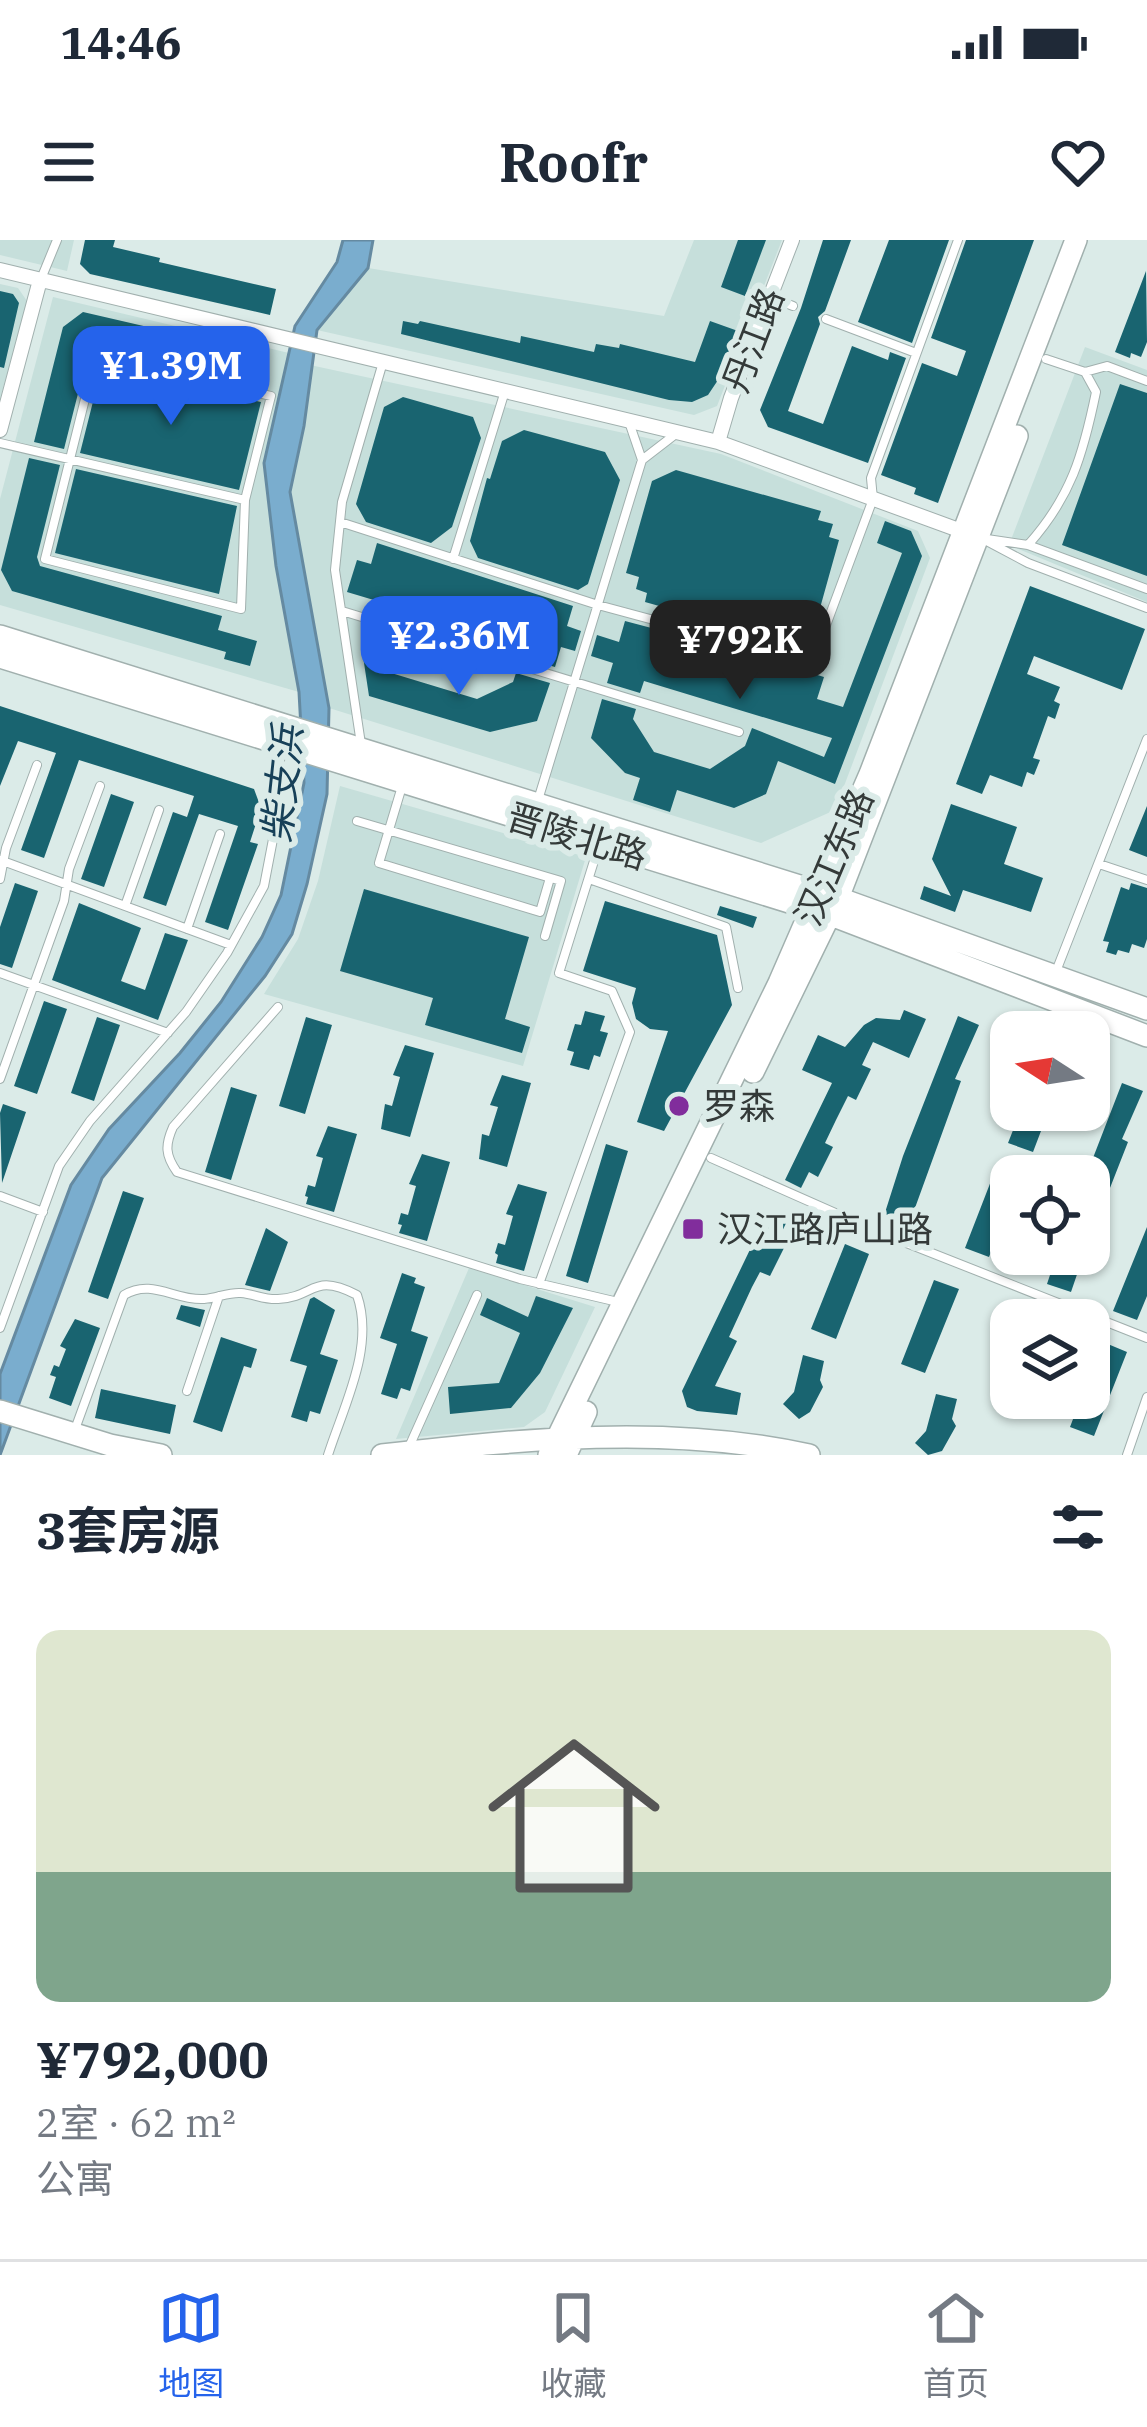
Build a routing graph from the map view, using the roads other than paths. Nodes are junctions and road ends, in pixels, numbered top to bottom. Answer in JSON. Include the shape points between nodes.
{"nodes":[{"id":1,"x":56,"y":240,"type":"edge"},
{"id":2,"x":792,"y":240,"type":"edge"},
{"id":3,"x":958,"y":240,"type":"edge"},
{"id":4,"x":1076,"y":240,"type":"edge"},
{"id":5,"x":1090,"y":240,"type":"edge"},
{"id":6,"x":0,"y":270,"type":"edge"},
{"id":7,"x":40,"y":280,"type":"junction"},
{"id":8,"x":770,"y":297,"type":"junction"},
{"id":9,"x":793,"y":306,"type":"dead end"},
{"id":10,"x":826,"y":319,"type":"dead end"},
{"id":11,"x":916,"y":353,"type":"junction"},
{"id":12,"x":1046,"y":358,"type":"junction"},
{"id":13,"x":383,"y":362,"type":"junction"},
{"id":14,"x":1085,"y":371,"type":"junction"},
{"id":15,"x":1147,"y":381,"type":"edge"},
{"id":16,"x":505,"y":391,"type":"junction"},
{"id":17,"x":628,"y":421,"type":"junction"},
{"id":18,"x":0,"y":430,"type":"edge"},
{"id":19,"x":678,"y":432,"type":"junction"},
{"id":20,"x":718,"y":442,"type":"junction"},
{"id":21,"x":0,"y":443,"type":"edge"},
{"id":22,"x":70,"y":459,"type":"junction"},
{"id":23,"x":642,"y":460,"type":"junction"},
{"id":24,"x":873,"y":499,"type":"junction"},
{"id":25,"x":245,"y":500,"type":"junction"},
{"id":26,"x":340,"y":522,"type":"junction"},
{"id":27,"x":972,"y":535,"type":"junction"},
{"id":28,"x":1028,"y":545,"type":"junction"},
{"id":29,"x":453,"y":559,"type":"junction"},
{"id":30,"x":1147,"y":589,"type":"edge"},
{"id":31,"x":598,"y":605,"type":"junction"},
{"id":32,"x":1147,"y":608,"type":"edge"},
{"id":33,"x":341,"y":611,"type":"junction"},
{"id":34,"x":0,"y":636,"type":"edge"},
{"id":35,"x":0,"y":657,"type":"edge"},
{"id":36,"x":574,"y":682,"type":"junction"},
{"id":37,"x":739,"y":732,"type":"dead end"},
{"id":38,"x":1147,"y":739,"type":"edge"},
{"id":39,"x":292,"y":740,"type":"junction"},
{"id":40,"x":362,"y":746,"type":"junction"},
{"id":41,"x":37,"y":765,"type":"dead end"},
{"id":42,"x":403,"y":782,"type":"junction"},
{"id":43,"x":100,"y":786,"type":"dead end"},
{"id":44,"x":537,"y":802,"type":"junction"},
{"id":45,"x":159,"y":810,"type":"dead end"},
{"id":46,"x":358,"y":821,"type":"dead end"},
{"id":47,"x":388,"y":830,"type":"junction"},
{"id":48,"x":220,"y":834,"type":"dead end"},
{"id":49,"x":600,"y":843,"type":"junction"},
{"id":50,"x":2,"y":861,"type":"edge"},
{"id":51,"x":1100,"y":864,"type":"junction"},
{"id":52,"x":550,"y":878,"type":"junction"},
{"id":53,"x":0,"y":879,"type":"edge"},
{"id":54,"x":589,"y":879,"type":"junction"},
{"id":55,"x":1147,"y":880,"type":"edge"},
{"id":56,"x":67,"y":885,"type":"junction"},
{"id":57,"x":825,"y":903,"type":"junction"},
{"id":58,"x":125,"y":906,"type":"junction"},
{"id":59,"x":186,"y":929,"type":"junction"},
{"id":60,"x":545,"y":936,"type":"dead end"},
{"id":61,"x":231,"y":946,"type":"junction"},
{"id":62,"x":0,"y":973,"type":"edge"},
{"id":63,"x":1054,"y":976,"type":"junction"},
{"id":64,"x":34,"y":985,"type":"junction"},
{"id":65,"x":739,"y":988,"type":"dead end"},
{"id":66,"x":278,"y":1007,"type":"dead end"},
{"id":67,"x":1147,"y":1009,"type":"edge"},
{"id":68,"x":168,"y":1033,"type":"junction"},
{"id":69,"x":1147,"y":1036,"type":"edge"},
{"id":70,"x":0,"y":1078,"type":"edge"},
{"id":71,"x":711,"y":1158,"type":"junction"},
{"id":72,"x":0,"y":1196,"type":"edge"},
{"id":73,"x":43,"y":1212,"type":"junction"},
{"id":74,"x":539,"y":1284,"type":"junction"},
{"id":75,"x":219,"y":1295,"type":"junction"},
{"id":76,"x":477,"y":1295,"type":"dead end"},
{"id":77,"x":625,"y":1304,"type":"junction"},
{"id":78,"x":0,"y":1328,"type":"edge"},
{"id":79,"x":1147,"y":1338,"type":"edge"},
{"id":80,"x":187,"y":1391,"type":"dead end"},
{"id":81,"x":1147,"y":1397,"type":"edge"},
{"id":82,"x":9,"y":1413,"type":"edge"},
{"id":83,"x":74,"y":1433,"type":"junction"},
{"id":84,"x":562,"y":1446,"type":"edge"},
{"id":85,"x":406,"y":1452,"type":"junction"},
{"id":86,"x":161,"y":1455,"type":"edge"},
{"id":87,"x":328,"y":1455,"type":"edge"},
{"id":88,"x":382,"y":1455,"type":"edge"},
{"id":89,"x":809,"y":1455,"type":"edge"},
{"id":90,"x":1127,"y":1455,"type":"edge"}],
"edges":[{"from":1,"to":7,"type":"lane"},
{"from":2,"to":8,"type":"street","name":"丹江路"},
{"from":3,"to":11,"type":"lane"},
{"from":4,"to":27,"type":"main road","name":"汉江东路"},
{"from":5,"to":12,"type":"main road","name":"汉江东路"},
{"from":6,"to":7,"type":"street"},
{"from":7,"to":13,"type":"street"},
{"from":7,"to":18,"type":"street"},
{"from":8,"to":9,"type":"lane"},
{"from":8,"to":20,"type":"street","name":"丹江路"},
{"from":10,"to":11,"type":"lane"},
{"from":11,"to":24,"type":"lane","via":[[871,478]]},
{"from":12,"to":14,"type":"lane"},
{"from":12,"to":27,"type":"main road","name":"汉江东路"},
{"from":13,"to":16,"type":"street"},
{"from":13,"to":26,"type":"lane"},
{"from":14,"to":15,"type":"lane","via":[[1107,366]]},
{"from":14,"to":28,"type":"lane","via":[[1096,392],[1076,472],[1058,512]]},
{"from":16,"to":17,"type":"street"},
{"from":16,"to":29,"type":"lane"},
{"from":17,"to":19,"type":"street"},
{"from":17,"to":23,"type":"lane"},
{"from":19,"to":20,"type":"street"},
{"from":19,"to":23,"type":"lane"},
{"from":20,"to":24,"type":"street"},
{"from":21,"to":22,"type":"lane"},
{"from":22,"to":25,"type":"lane"},
{"from":22,"to":25,"type":"lane","via":[[96,355],[271,396]]},
{"from":22,"to":25,"type":"lane","via":[[45,559],[241,609]]},
{"from":23,"to":31,"type":"lane"},
{"from":24,"to":27,"type":"street"},
{"from":24,"to":31,"type":"lane","via":[[815,655],[802,660]]},
{"from":26,"to":29,"type":"lane"},
{"from":26,"to":33,"type":"lane"},
{"from":27,"to":28,"type":"lane"},
{"from":27,"to":32,"type":"lane"},
{"from":27,"to":57,"type":"main road","name":"汉江东路","via":[[870,774]]},
{"from":28,"to":30,"type":"lane"},
{"from":29,"to":31,"type":"lane"},
{"from":31,"to":36,"type":"lane"},
{"from":33,"to":36,"type":"lane"},
{"from":33,"to":40,"type":"lane"},
{"from":34,"to":39,"type":"main road","name":"晋陵北路"},
{"from":35,"to":39,"type":"main road","name":"晋陵北路"},
{"from":36,"to":37,"type":"lane"},
{"from":36,"to":44,"type":"lane"},
{"from":38,"to":51,"type":"lane"},
{"from":39,"to":40,"type":"main road","name":"晋陵北路","via":[[330,736]]},
{"from":39,"to":42,"type":"main road","name":"晋陵北路"},
{"from":39,"to":61,"type":"lane","via":[[264,886]]},
{"from":40,"to":44,"type":"main road","name":"晋陵北路"},
{"from":41,"to":50,"type":"lane"},
{"from":42,"to":47,"type":"lane"},
{"from":42,"to":49,"type":"main road","name":"晋陵北路"},
{"from":43,"to":56,"type":"lane"},
{"from":44,"to":57,"type":"main road","name":"晋陵北路"},
{"from":45,"to":58,"type":"lane"},
{"from":46,"to":47,"type":"lane"},
{"from":47,"to":52,"type":"lane"},
{"from":47,"to":52,"type":"lane","via":[[379,863],[539,912]]},
{"from":48,"to":59,"type":"lane"},
{"from":49,"to":54,"type":"lane"},
{"from":49,"to":57,"type":"main road","name":"晋陵北路"},
{"from":50,"to":53,"type":"lane"},
{"from":50,"to":56,"type":"lane"},
{"from":51,"to":55,"type":"lane"},
{"from":51,"to":63,"type":"lane"},
{"from":52,"to":60,"type":"lane","via":[[561,881]]},
{"from":54,"to":65,"type":"lane","via":[[726,927]]},
{"from":54,"to":74,"type":"lane","via":[[559,973],[612,991],[630,1032]]},
{"from":56,"to":58,"type":"lane"},
{"from":56,"to":64,"type":"lane"},
{"from":57,"to":63,"type":"main road","name":"晋陵北路"},
{"from":57,"to":69,"type":"main road","name":"晋陵北路"},
{"from":57,"to":71,"type":"main road","name":"汉江东路"},
{"from":57,"to":77,"type":"main road","name":"汉江东路"},
{"from":58,"to":59,"type":"lane"},
{"from":59,"to":61,"type":"lane"},
{"from":61,"to":68,"type":"lane"},
{"from":62,"to":64,"type":"lane"},
{"from":63,"to":67,"type":"main road","name":"晋陵北路"},
{"from":64,"to":68,"type":"lane"},
{"from":64,"to":70,"type":"lane"},
{"from":66,"to":74,"type":"lane","via":[[173,1127],[167,1159],[177,1172]]},
{"from":68,"to":73,"type":"lane","via":[[90,1121],[59,1166]]},
{"from":71,"to":79,"type":"lane"},
{"from":71,"to":84,"type":"main road","name":"汉江东路"},
{"from":72,"to":73,"type":"lane"},
{"from":73,"to":78,"type":"lane"},
{"from":74,"to":77,"type":"lane"},
{"from":75,"to":80,"type":"lane"},
{"from":75,"to":83,"type":"lane","via":[[150,1287],[124,1295]]},
{"from":75,"to":87,"type":"lane","via":[[272,1300],[319,1283],[357,1295],[364,1336]]},
{"from":76,"to":85,"type":"lane"},
{"from":77,"to":84,"type":"main road","name":"汉江东路"},
{"from":81,"to":90,"type":"lane"},
{"from":82,"to":83,"type":"main road"},
{"from":83,"to":86,"type":"main road"},
{"from":84,"to":85,"type":"main road"},
{"from":84,"to":89,"type":"main road","via":[[745,1441]]},
{"from":85,"to":88,"type":"main road"}]}
